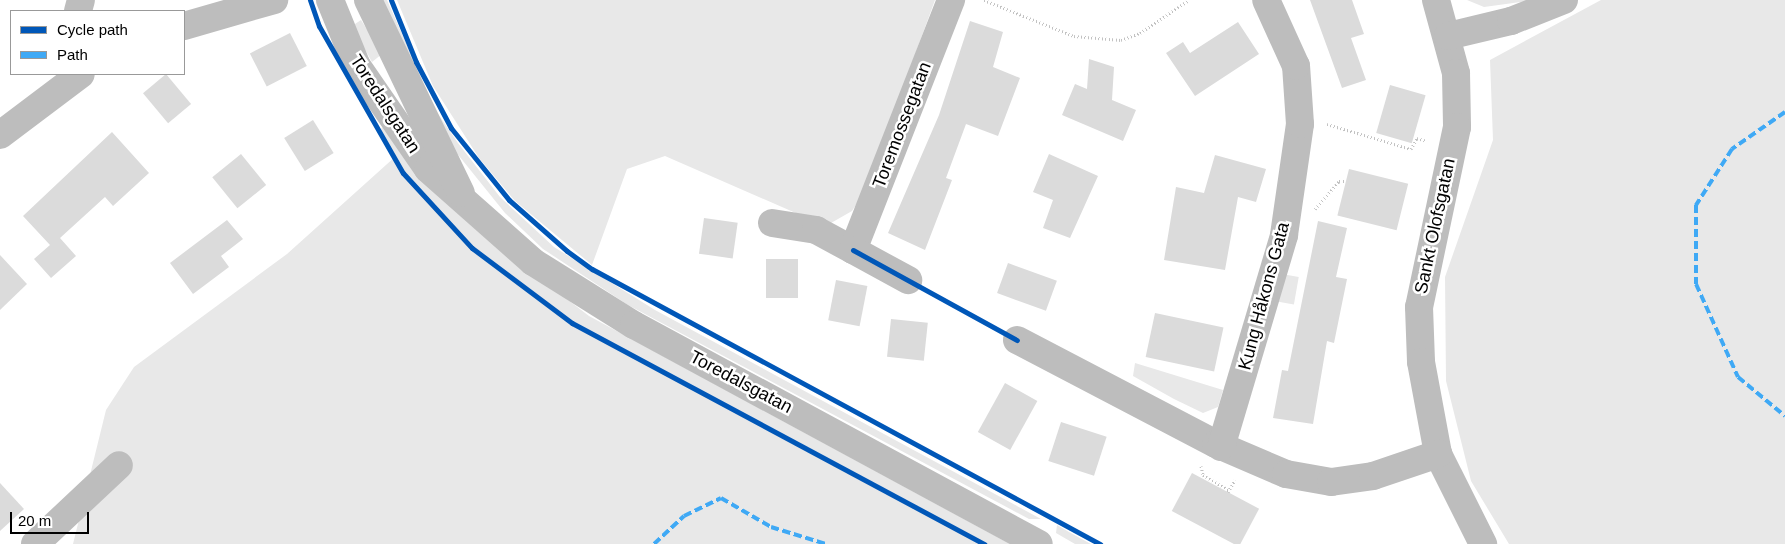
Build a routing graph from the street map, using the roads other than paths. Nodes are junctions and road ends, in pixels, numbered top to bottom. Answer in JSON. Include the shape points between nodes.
{"nodes":[{"id":1,"x":274,"y":0,"type":"edge"},
{"id":2,"x":330,"y":0,"type":"edge"},
{"id":3,"x":368,"y":0,"type":"edge"},
{"id":4,"x":951,"y":0,"type":"edge"},
{"id":5,"x":1266,"y":0,"type":"edge"},
{"id":6,"x":1436,"y":0,"type":"edge"},
{"id":7,"x":1564,"y":0,"type":"edge"},
{"id":8,"x":185,"y":26,"type":"edge"},
{"id":9,"x":1448,"y":36,"type":"junction"},
{"id":10,"x":80,"y":75,"type":"edge"},
{"id":11,"x":0,"y":135,"type":"edge"},
{"id":12,"x":461,"y":193,"type":"junction"},
{"id":13,"x":772,"y":223,"type":"dead end"},
{"id":14,"x":853,"y":250,"type":"junction"},
{"id":15,"x":908,"y":280,"type":"dead end"},
{"id":16,"x":1016,"y":340,"type":"dead end"},
{"id":17,"x":1438,"y":454,"type":"junction"},
{"id":18,"x":1211,"y":455,"type":"junction"},
{"id":19,"x":119,"y":465,"type":"dead end"},
{"id":20,"x":35,"y":544,"type":"edge"},
{"id":21,"x":1039,"y":544,"type":"edge"},
{"id":22,"x":1483,"y":544,"type":"edge"}],
"edges":[{"from":1,"to":8,"type":"street"},
{"from":2,"to":12,"type":"street","name":"Toredalsgatan","via":[[357,66],[391,120],[428,169]]},
{"from":3,"to":12,"type":"street","name":"Toredalsgatan"},
{"from":4,"to":14,"type":"street","name":"Toremossegatan"},
{"from":5,"to":18,"type":"street","name":"Kung Håkons Gata","via":[[1296,66],[1299,116],[1284,235]]},
{"from":6,"to":9,"type":"street","name":"Sankt Olofsgatan"},
{"from":7,"to":9,"type":"street","via":[[1511,21]]},
{"from":9,"to":17,"type":"street","name":"Sankt Olofsgatan","via":[[1456,73],[1456,128],[1419,307],[1421,362]]},
{"from":10,"to":11,"type":"street"},
{"from":12,"to":21,"type":"street","name":"Toredalsgatan","via":[[487,224],[579,294]]},
{"from":13,"to":14,"type":"street","via":[[816,230]]},
{"from":14,"to":15,"type":"street"},
{"from":16,"to":18,"type":"street"},
{"from":17,"to":18,"type":"street","via":[[1373,476],[1331,482]]},
{"from":17,"to":22,"type":"street","name":"Sankt Olofsgatan"},
{"from":19,"to":20,"type":"street"}]}
